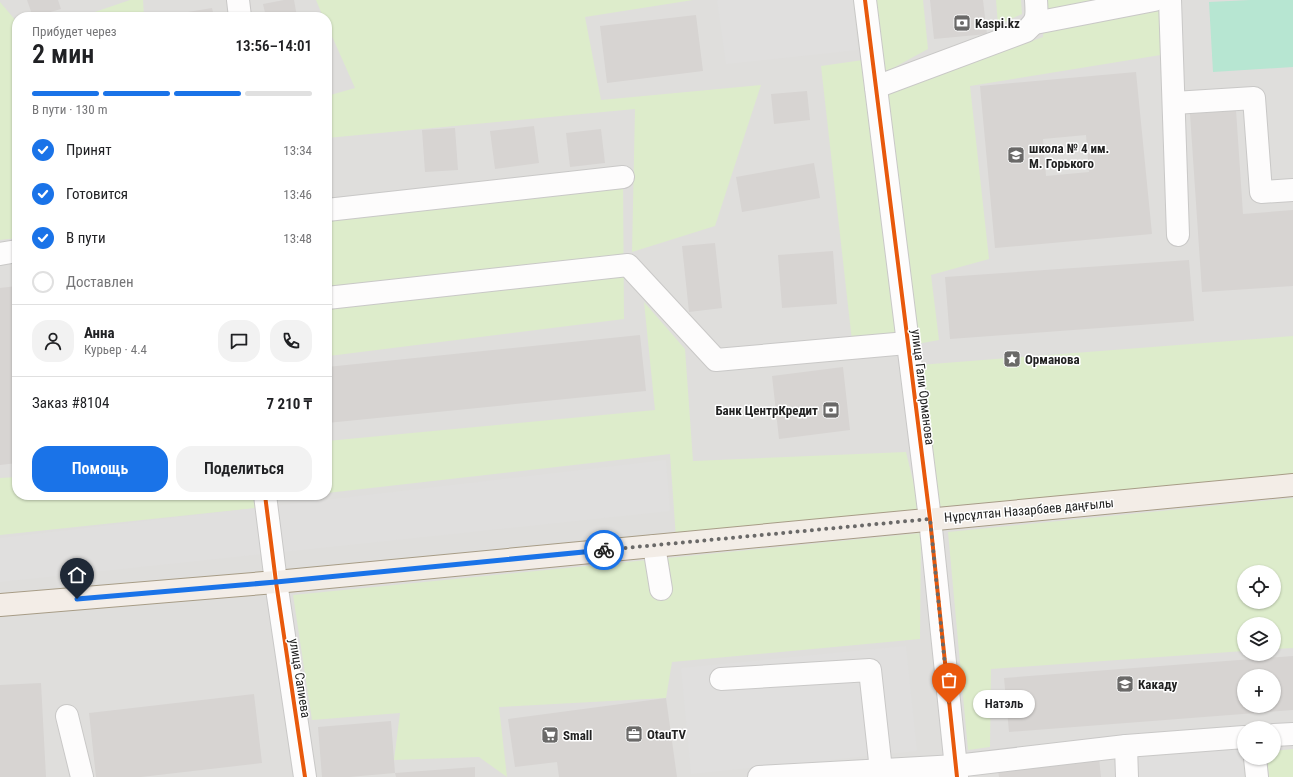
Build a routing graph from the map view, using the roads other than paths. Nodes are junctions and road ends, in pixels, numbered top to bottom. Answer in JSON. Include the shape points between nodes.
{"nodes":[{"id":1,"x":238,"y":0,"type":"edge"},
{"id":2,"x":865,"y":0,"type":"edge"},
{"id":3,"x":1036,"y":0,"type":"edge"},
{"id":4,"x":1154,"y":0,"type":"edge"},
{"id":5,"x":1170,"y":0,"type":"edge"},
{"id":6,"x":239,"y":12,"type":"edge"},
{"id":7,"x":1035,"y":23,"type":"junction"},
{"id":8,"x":876,"y":87,"type":"junction"},
{"id":9,"x":1174,"y":103,"type":"junction"},
{"id":10,"x":623,"y":177,"type":"dead end"},
{"id":11,"x":1293,"y":190,"type":"edge"},
{"id":12,"x":332,"y":209,"type":"edge"},
{"id":13,"x":1178,"y":235,"type":"dead end"},
{"id":14,"x":12,"y":252,"type":"edge"},
{"id":15,"x":0,"y":254,"type":"edge"},
{"id":16,"x":332,"y":297,"type":"edge"},
{"id":17,"x":907,"y":342,"type":"junction"},
{"id":18,"x":1293,"y":485,"type":"edge"},
{"id":19,"x":266,"y":500,"type":"edge"},
{"id":20,"x":930,"y":519,"type":"junction"},
{"id":21,"x":654,"y":546,"type":"junction"},
{"id":22,"x":276,"y":582,"type":"junction"},
{"id":23,"x":661,"y":588,"type":"dead end"},
{"id":24,"x":0,"y":605,"type":"edge"},
{"id":25,"x":721,"y":680,"type":"dead end"},
{"id":26,"x":67,"y":716,"type":"dead end"},
{"id":27,"x":1293,"y":734,"type":"edge"},
{"id":28,"x":1281,"y":735,"type":"edge"},
{"id":29,"x":1237,"y":738,"type":"edge"},
{"id":30,"x":1126,"y":746,"type":"junction"},
{"id":31,"x":1256,"y":765,"type":"edge"},
{"id":32,"x":881,"y":770,"type":"junction"},
{"id":33,"x":956,"y":771,"type":"edge"},
{"id":34,"x":82,"y":777,"type":"edge"},
{"id":35,"x":305,"y":777,"type":"edge"},
{"id":36,"x":759,"y":777,"type":"edge"},
{"id":37,"x":1127,"y":777,"type":"edge"},
{"id":38,"x":1257,"y":777,"type":"edge"}],
"edges":[{"from":1,"to":6,"type":"street"},
{"from":2,"to":8,"type":"street","name":"улица Гали Орманова"},
{"from":3,"to":7,"type":"street"},
{"from":4,"to":7,"type":"street"},
{"from":5,"to":9,"type":"street"},
{"from":7,"to":8,"type":"street","via":[[1026,31]]},
{"from":8,"to":17,"type":"street","name":"улица Гали Орманова"},
{"from":9,"to":11,"type":"street","via":[[1254,98],[1261,192]]},
{"from":9,"to":13,"type":"street"},
{"from":10,"to":12,"type":"street"},
{"from":14,"to":15,"type":"street"},
{"from":16,"to":17,"type":"street","via":[[628,264],[716,360]]},
{"from":17,"to":20,"type":"street","name":"улица Гали Орманова"},
{"from":18,"to":20,"type":"main road","name":"Нұрсұлтан Назарбаев даңғылы"},
{"from":19,"to":22,"type":"street","name":"улица Сапиева"},
{"from":20,"to":21,"type":"main road","name":"Нұрсұлтан Назарбаев даңғылы"},
{"from":20,"to":33,"type":"street","name":"улица Гали Орманова"},
{"from":21,"to":22,"type":"main road","name":"Нұрсұлтан Назарбаев даңғылы"},
{"from":21,"to":23,"type":"street"},
{"from":22,"to":24,"type":"main road","name":"Нұрсұлтан Назарбаев даңғылы"},
{"from":22,"to":35,"type":"street","name":"улица Сапиева"},
{"from":25,"to":32,"type":"street","via":[[870,670]]},
{"from":26,"to":34,"type":"street"},
{"from":27,"to":28,"type":"street"},
{"from":29,"to":30,"type":"street"},
{"from":30,"to":33,"type":"street"},
{"from":30,"to":37,"type":"street"},
{"from":31,"to":38,"type":"street"},
{"from":32,"to":33,"type":"street"},
{"from":32,"to":36,"type":"street"}]}
